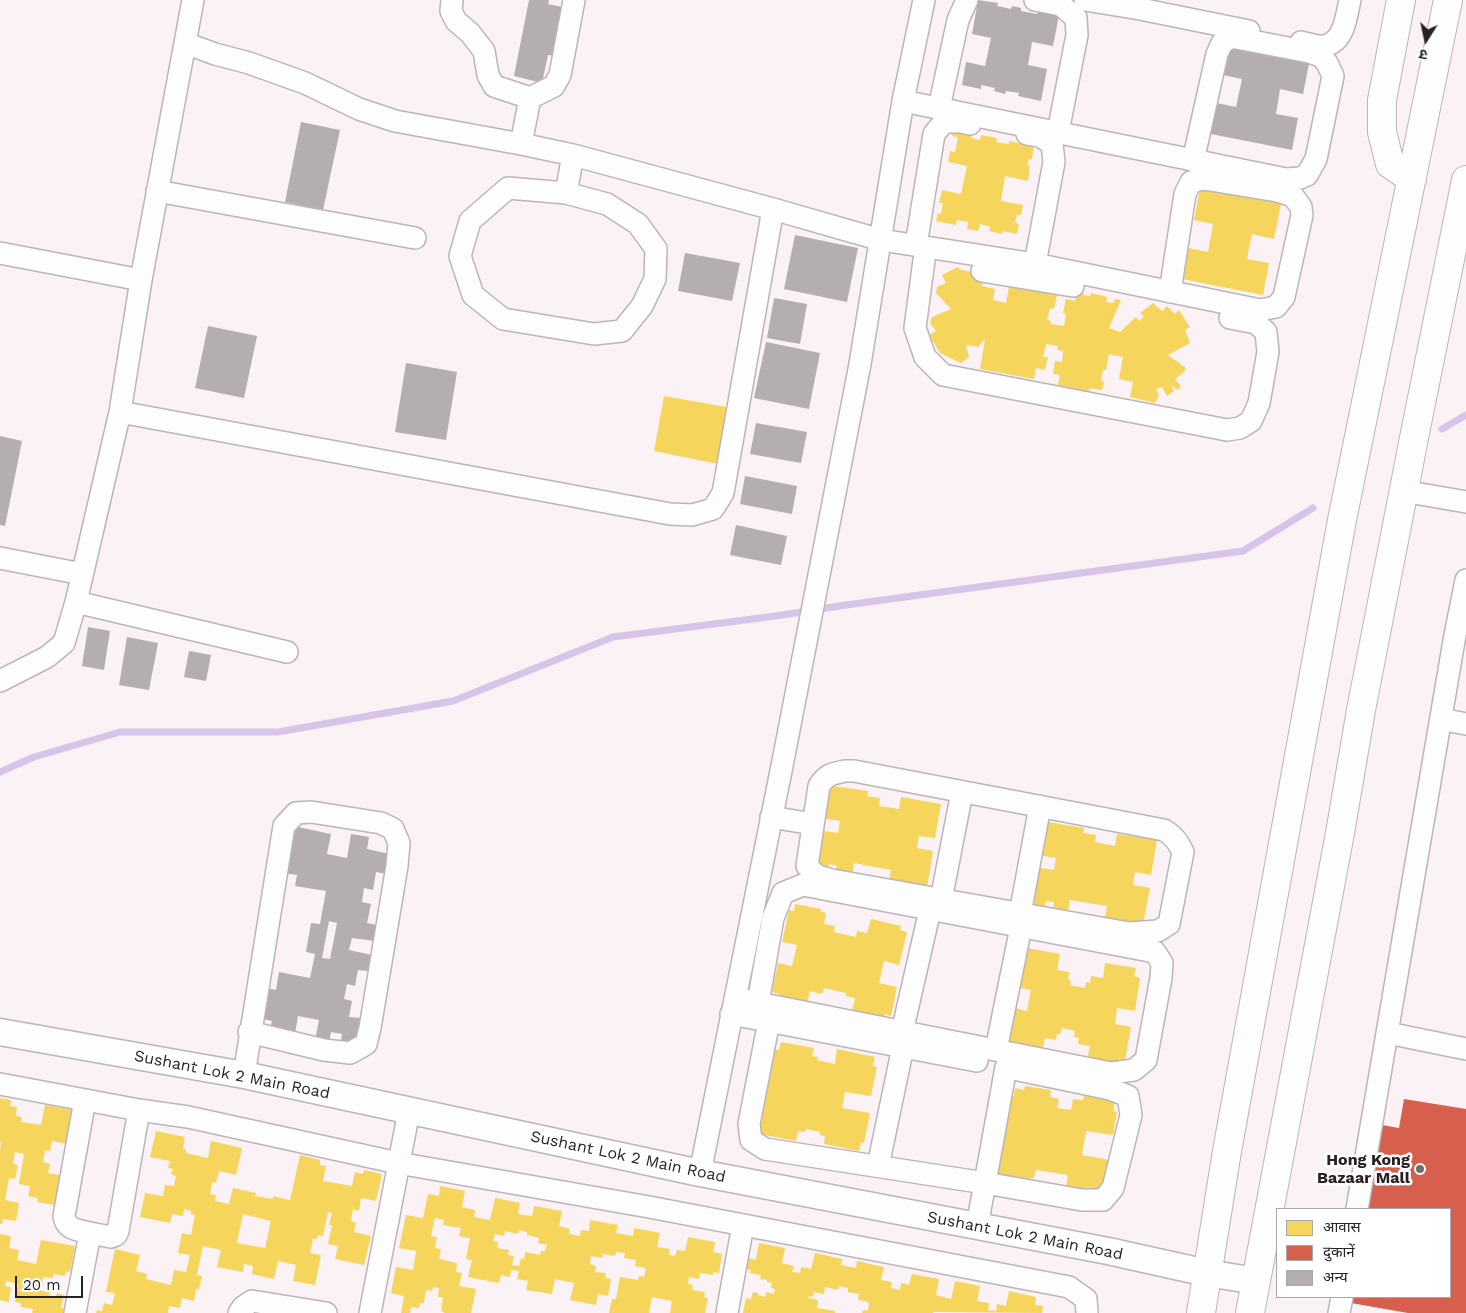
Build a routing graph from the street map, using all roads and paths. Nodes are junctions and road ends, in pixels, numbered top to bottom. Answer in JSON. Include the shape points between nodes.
{"nodes":[{"id":1,"x":193,"y":0,"type":"edge"},
{"id":2,"x":452,"y":0,"type":"edge"},
{"id":3,"x":574,"y":0,"type":"edge"},
{"id":4,"x":924,"y":0,"type":"edge"},
{"id":5,"x":967,"y":0,"type":"edge"},
{"id":6,"x":1035,"y":0,"type":"edge"},
{"id":7,"x":1084,"y":0,"type":"edge"},
{"id":8,"x":1350,"y":0,"type":"edge"},
{"id":9,"x":1401,"y":0,"type":"edge"},
{"id":10,"x":1448,"y":0,"type":"edge"},
{"id":11,"x":185,"y":42,"type":"junction"},
{"id":12,"x":530,"y":98,"type":"junction"},
{"id":13,"x":903,"y":101,"type":"junction"},
{"id":14,"x":940,"y":108,"type":"junction"},
{"id":15,"x":1058,"y":132,"type":"junction"},
{"id":16,"x":521,"y":144,"type":"junction"},
{"id":17,"x":573,"y":155,"type":"junction"},
{"id":18,"x":1194,"y":161,"type":"junction"},
{"id":19,"x":1412,"y":179,"type":"junction"},
{"id":20,"x":157,"y":191,"type":"junction"},
{"id":21,"x":566,"y":193,"type":"junction"},
{"id":22,"x":1465,"y":193,"type":"edge"},
{"id":23,"x":772,"y":209,"type":"junction"},
{"id":24,"x":415,"y":238,"type":"dead end"},
{"id":25,"x":880,"y":246,"type":"junction"},
{"id":26,"x":0,"y":253,"type":"edge"},
{"id":27,"x":920,"y":253,"type":"junction"},
{"id":28,"x":1035,"y":264,"type":"junction"},
{"id":29,"x":141,"y":280,"type":"junction"},
{"id":30,"x":1170,"y":292,"type":"junction"},
{"id":31,"x":120,"y":412,"type":"junction"},
{"id":32,"x":1403,"y":491,"type":"junction"},
{"id":33,"x":1466,"y":502,"type":"edge"},
{"id":34,"x":0,"y":558,"type":"edge"},
{"id":35,"x":82,"y":574,"type":"junction"},
{"id":36,"x":1466,"y":580,"type":"edge"},
{"id":37,"x":76,"y":602,"type":"junction"},
{"id":38,"x":287,"y":652,"type":"dead end"},
{"id":39,"x":1,"y":680,"type":"edge"},
{"id":40,"x":1441,"y":719,"type":"junction"},
{"id":41,"x":1466,"y":724,"type":"edge"},
{"id":42,"x":962,"y":792,"type":"junction"},
{"id":43,"x":1040,"y":806,"type":"junction"},
{"id":44,"x":771,"y":818,"type":"junction"},
{"id":45,"x":813,"y":824,"type":"junction"},
{"id":46,"x":936,"y":905,"type":"junction"},
{"id":47,"x":1021,"y":920,"type":"junction"},
{"id":48,"x":733,"y":1006,"type":"junction"},
{"id":49,"x":763,"y":1012,"type":"junction"},
{"id":50,"x":0,"y":1032,"type":"edge"},
{"id":51,"x":250,"y":1032,"type":"junction"},
{"id":52,"x":1388,"y":1033,"type":"junction"},
{"id":53,"x":903,"y":1039,"type":"junction"},
{"id":54,"x":1466,"y":1049,"type":"edge"},
{"id":55,"x":1001,"y":1059,"type":"junction"},
{"id":56,"x":244,"y":1075,"type":"junction"},
{"id":57,"x":0,"y":1084,"type":"edge"},
{"id":58,"x":85,"y":1100,"type":"junction"},
{"id":59,"x":139,"y":1110,"type":"junction"},
{"id":60,"x":409,"y":1111,"type":"junction"},
{"id":61,"x":398,"y":1163,"type":"junction"},
{"id":62,"x":878,"y":1166,"type":"junction"},
{"id":63,"x":700,"y":1173,"type":"junction"},
{"id":64,"x":985,"y":1183,"type":"junction"},
{"id":65,"x":1357,"y":1208,"type":"edge"},
{"id":66,"x":743,"y":1225,"type":"junction"},
{"id":67,"x":977,"y":1226,"type":"junction"},
{"id":68,"x":90,"y":1233,"type":"junction"},
{"id":69,"x":1207,"y":1273,"type":"junction"},
{"id":70,"x":1256,"y":1281,"type":"junction"},
{"id":71,"x":1342,"y":1298,"type":"edge"},
{"id":72,"x":75,"y":1313,"type":"edge"},
{"id":73,"x":239,"y":1313,"type":"edge"},
{"id":74,"x":326,"y":1313,"type":"edge"},
{"id":75,"x":370,"y":1313,"type":"edge"},
{"id":76,"x":727,"y":1313,"type":"edge"},
{"id":77,"x":1087,"y":1313,"type":"edge"},
{"id":78,"x":1201,"y":1313,"type":"edge"},
{"id":79,"x":1250,"y":1313,"type":"edge"},
{"id":80,"x":1339,"y":1313,"type":"edge"}],
"edges":[{"from":1,"to":11,"type":"street"},
{"from":2,"to":12,"type":"street","via":[[451,11],[456,21],[484,50],[488,75],[494,86]]},
{"from":3,"to":12,"type":"street","via":[[560,75],[554,86]]},
{"from":4,"to":13,"type":"street"},
{"from":5,"to":14,"type":"street","via":[[958,20]]},
{"from":6,"to":15,"type":"street","via":[[1061,5],[1076,18],[1076,35]]},
{"from":7,"to":8,"type":"street","via":[[1324,46],[1337,39],[1343,29]]},
{"from":9,"to":19,"type":"main road","via":[[1382,100],[1382,132],[1390,164]]},
{"from":10,"to":19,"type":"main road"},
{"from":11,"to":16,"type":"street","via":[[306,83],[358,109],[395,121]]},
{"from":11,"to":20,"type":"street"},
{"from":12,"to":16,"type":"street"},
{"from":13,"to":14,"type":"street"},
{"from":13,"to":25,"type":"street"},
{"from":14,"to":15,"type":"street"},
{"from":15,"to":18,"type":"street"},
{"from":16,"to":17,"type":"street"},
{"from":17,"to":21,"type":"street"},
{"from":17,"to":23,"type":"street"},
{"from":18,"to":18,"type":"street","via":[[1286,180],[1307,175],[1316,159],[1333,76],[1327,63],[1321,56],[1309,52],[1231,38],[1222,43]]},
{"from":19,"to":69,"type":"main road","via":[[1339,539]]},
{"from":20,"to":24,"type":"street"},
{"from":20,"to":29,"type":"street"},
{"from":21,"to":21,"type":"street","via":[[508,188],[470,221],[460,256],[472,295],[503,319],[594,334],[622,330],[642,306],[655,279],[656,249],[638,224],[607,204]]},
{"from":22,"to":32,"type":"main road"},
{"from":23,"to":25,"type":"street"},
{"from":23,"to":31,"type":"street","via":[[723,493],[713,509],[692,515],[670,514]]},
{"from":25,"to":27,"type":"street"},
{"from":25,"to":44,"type":"street"},
{"from":26,"to":29,"type":"street"},
{"from":27,"to":27,"type":"street","via":[[915,328],[925,357],[943,375],[1227,430],[1240,428],[1251,421],[1259,402],[1268,352],[1266,332],[1256,323]]},
{"from":27,"to":28,"type":"street"},
{"from":27,"to":28,"type":"street","via":[[934,134],[944,122],[960,122],[1040,136],[1052,144],[1054,162]]},
{"from":28,"to":30,"type":"street"},
{"from":29,"to":31,"type":"street"},
{"from":30,"to":30,"type":"street","via":[[1185,194],[1191,182],[1204,179],[1276,190],[1293,196],[1301,207],[1302,216],[1284,297],[1276,307],[1260,310]]},
{"from":31,"to":35,"type":"street"},
{"from":32,"to":33,"type":"street"},
{"from":32,"to":70,"type":"main road"},
{"from":34,"to":35,"type":"street"},
{"from":35,"to":37,"type":"street"},
{"from":36,"to":40,"type":"street"},
{"from":37,"to":38,"type":"street"},
{"from":37,"to":39,"type":"street","via":[[64,643],[47,658]]},
{"from":40,"to":41,"type":"street"},
{"from":40,"to":52,"type":"street"},
{"from":42,"to":43,"type":"street"},
{"from":42,"to":45,"type":"street","via":[[854,771],[832,774],[819,786]]},
{"from":42,"to":46,"type":"street"},
{"from":43,"to":47,"type":"street"},
{"from":43,"to":47,"type":"street","via":[[1164,830],[1178,841],[1183,852],[1169,924],[1158,931],[1129,933]]},
{"from":44,"to":45,"type":"street"},
{"from":44,"to":48,"type":"street"},
{"from":45,"to":46,"type":"street","via":[[807,866],[817,876]]},
{"from":46,"to":47,"type":"street"},
{"from":46,"to":49,"type":"street","via":[[803,885],[783,893],[773,918]]},
{"from":46,"to":53,"type":"street"},
{"from":47,"to":55,"type":"street"},
{"from":47,"to":55,"type":"street","via":[[1154,952],[1162,963],[1161,978],[1146,1060],[1134,1070],[1111,1073]]},
{"from":48,"to":49,"type":"street"},
{"from":48,"to":63,"type":"street"},
{"from":49,"to":53,"type":"street"},
{"from":49,"to":62,"type":"street","via":[[749,1124],[751,1140],[765,1149]]},
{"from":50,"to":56,"type":"street","name":"Sushant Lok 2 Main Road"},
{"from":51,"to":51,"type":"street","via":[[284,826],[296,813],[311,812],[382,823],[393,829],[399,843],[397,866],[366,1044],[350,1053]]},
{"from":51,"to":56,"type":"street"},
{"from":52,"to":54,"type":"street"},
{"from":52,"to":65,"type":"street"},
{"from":53,"to":55,"type":"street"},
{"from":53,"to":62,"type":"street"},
{"from":55,"to":64,"type":"street"},
{"from":55,"to":64,"type":"street","via":[[1110,1088],[1128,1096],[1131,1115],[1113,1188],[1103,1200],[1082,1200]]},
{"from":56,"to":60,"type":"street","name":"Sushant Lok 2 Main Road"},
{"from":57,"to":58,"type":"street"},
{"from":58,"to":59,"type":"street"},
{"from":58,"to":68,"type":"street","via":[[64,1216],[72,1229]]},
{"from":59,"to":61,"type":"street","via":[[188,1117]]},
{"from":59,"to":68,"type":"street","via":[[118,1231],[111,1237]]},
{"from":60,"to":61,"type":"street"},
{"from":60,"to":63,"type":"street","name":"Sushant Lok 2 Main Road"},
{"from":61,"to":66,"type":"street"},
{"from":61,"to":75,"type":"street"},
{"from":62,"to":64,"type":"street"},
{"from":63,"to":67,"type":"street","name":"Sushant Lok 2 Main Road"},
{"from":64,"to":67,"type":"street"},
{"from":66,"to":76,"type":"street"},
{"from":66,"to":77,"type":"street","via":[[1069,1286],[1086,1299]]},
{"from":67,"to":69,"type":"street","name":"Sushant Lok 2 Main Road"},
{"from":68,"to":72,"type":"street"},
{"from":69,"to":70,"type":"street","name":"Sushant Lok 2 Main Road"},
{"from":69,"to":78,"type":"main road"},
{"from":70,"to":79,"type":"main road"},
{"from":71,"to":80,"type":"street"},
{"from":73,"to":74,"type":"street","via":[[252,1301]]}]}
